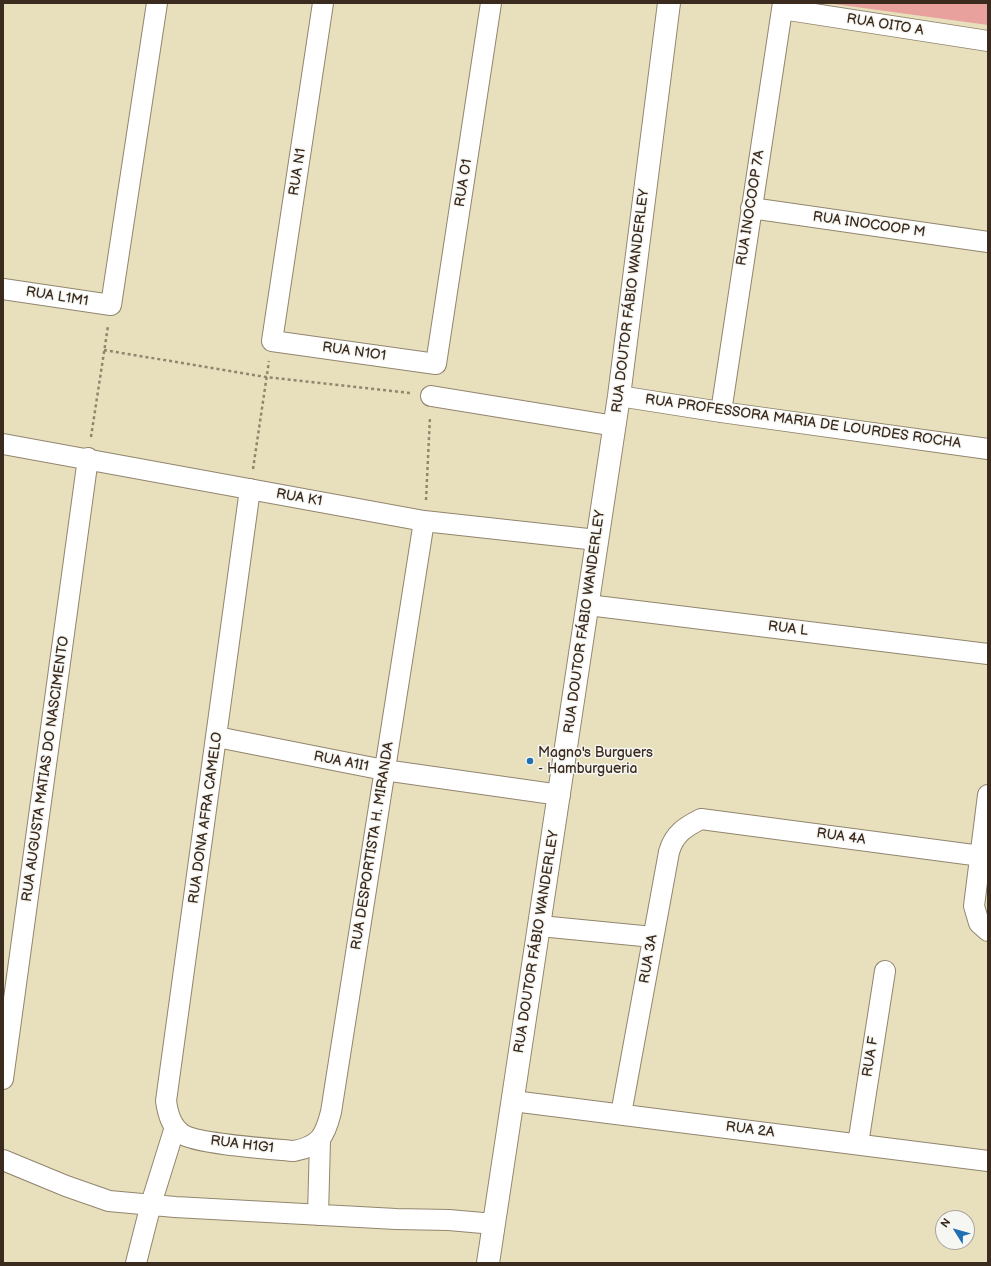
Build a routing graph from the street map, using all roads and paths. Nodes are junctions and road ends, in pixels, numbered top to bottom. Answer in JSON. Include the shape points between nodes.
{"nodes":[{"id":1,"x":156,"y":3,"type":"edge"},
{"id":2,"x":323,"y":3,"type":"edge"},
{"id":3,"x":491,"y":3,"type":"edge"},
{"id":4,"x":669,"y":3,"type":"edge"},
{"id":5,"x":782,"y":6,"type":"edge"},
{"id":6,"x":988,"y":41,"type":"edge"},
{"id":7,"x":751,"y":208,"type":"junction"},
{"id":8,"x":988,"y":242,"type":"edge"},
{"id":9,"x":3,"y":289,"type":"edge"},
{"id":10,"x":111,"y":305,"type":"junction"},
{"id":11,"x":272,"y":341,"type":"junction"},
{"id":12,"x":104,"y":350,"type":"junction"},
{"id":13,"x":436,"y":364,"type":"joint"},
{"id":14,"x":266,"y":377,"type":"junction"},
{"id":15,"x":431,"y":396,"type":"junction"},
{"id":16,"x":619,"y":396,"type":"junction"},
{"id":17,"x":721,"y":412,"type":"junction"},
{"id":18,"x":614,"y":426,"type":"junction"},
{"id":19,"x":3,"y":444,"type":"edge"},
{"id":20,"x":988,"y":448,"type":"edge"},
{"id":21,"x":88,"y":458,"type":"junction"},
{"id":22,"x":250,"y":489,"type":"junction"},
{"id":23,"x":424,"y":521,"type":"junction"},
{"id":24,"x":597,"y":540,"type":"junction"},
{"id":25,"x":588,"y":605,"type":"junction"},
{"id":26,"x":988,"y":654,"type":"edge"},
{"id":27,"x":217,"y":737,"type":"junction"},
{"id":28,"x":384,"y":770,"type":"junction"},
{"id":29,"x":560,"y":795,"type":"junction"},
{"id":30,"x":988,"y":795,"type":"edge"},
{"id":31,"x":701,"y":819,"type":"joint"},
{"id":32,"x":981,"y":856,"type":"junction"},
{"id":33,"x":540,"y":926,"type":"junction"},
{"id":34,"x":988,"y":932,"type":"edge"},
{"id":35,"x":653,"y":937,"type":"junction"},
{"id":36,"x":885,"y":971,"type":"dead end"},
{"id":37,"x":3,"y":1079,"type":"edge"},
{"id":38,"x":512,"y":1101,"type":"junction"},
{"id":39,"x":621,"y":1114,"type":"junction"},
{"id":40,"x":182,"y":1133,"type":"junction"},
{"id":41,"x":320,"y":1141,"type":"junction"},
{"id":42,"x":858,"y":1144,"type":"junction"},
{"id":43,"x":3,"y":1160,"type":"edge"},
{"id":44,"x":988,"y":1161,"type":"edge"},
{"id":45,"x":151,"y":1204,"type":"junction"},
{"id":46,"x":318,"y":1215,"type":"junction"},
{"id":47,"x":494,"y":1224,"type":"junction"},
{"id":48,"x":136,"y":1263,"type":"edge"},
{"id":49,"x":488,"y":1263,"type":"edge"}],
"edges":[{"from":1,"to":10,"type":"street"},
{"from":2,"to":11,"type":"street","name":"RUA N1"},
{"from":3,"to":13,"type":"street","name":"RUA O1"},
{"from":4,"to":16,"type":"street","name":"RUA DOUTOR FÁBIO WANDERLEY"},
{"from":5,"to":6,"type":"street","name":"RUA OITO A"},
{"from":5,"to":7,"type":"street","name":"RUA INOCOOP 7A"},
{"from":7,"to":8,"type":"street","name":"RUA INOCOOP M"},
{"from":7,"to":17,"type":"street","name":"RUA INOCOOP 7A"},
{"from":9,"to":10,"type":"street","name":"RUA L1M1"},
{"from":10,"to":12,"type":"path"},
{"from":11,"to":13,"type":"street","name":"RUA N1O1"},
{"from":11,"to":14,"type":"path"},
{"from":12,"to":14,"type":"path"},
{"from":12,"to":21,"type":"path"},
{"from":14,"to":15,"type":"path"},
{"from":14,"to":22,"type":"path"},
{"from":15,"to":18,"type":"street"},
{"from":15,"to":23,"type":"path"},
{"from":16,"to":17,"type":"street","name":"RUA PROFESSORA MARIA DE LOURDES ROCHA"},
{"from":16,"to":18,"type":"street","name":"RUA DOUTOR FÁBIO WANDERLEY"},
{"from":17,"to":20,"type":"street","name":"RUA PROFESSORA MARIA DE LOURDES ROCHA"},
{"from":18,"to":24,"type":"street","name":"RUA DOUTOR FÁBIO WANDERLEY"},
{"from":19,"to":21,"type":"street","name":"RUA K1"},
{"from":21,"to":22,"type":"street","name":"RUA K1"},
{"from":21,"to":37,"type":"street","name":"RUA AUGUSTA MATIAS DO NASCIMENTO"},
{"from":22,"to":23,"type":"street","name":"RUA K1"},
{"from":22,"to":27,"type":"street","name":"RUA DONA AFRA CAMELO"},
{"from":23,"to":24,"type":"street","name":"RUA K1"},
{"from":23,"to":28,"type":"street","name":"RUA DESPORTISTA H. MIRANDA"},
{"from":24,"to":25,"type":"street","name":"RUA DOUTOR FÁBIO WANDERLEY"},
{"from":25,"to":26,"type":"street","name":"RUA L"},
{"from":25,"to":29,"type":"street","name":"RUA DOUTOR FÁBIO WANDERLEY"},
{"from":27,"to":28,"type":"street","name":"RUA A1I1"},
{"from":27,"to":40,"type":"street","name":"RUA DONA AFRA CAMELO","via":[[166,1101],[169,1116]]},
{"from":28,"to":29,"type":"street","name":"RUA A1I1"},
{"from":28,"to":41,"type":"street","name":"RUA DESPORTISTA H. MIRANDA","via":[[331,1112]]},
{"from":29,"to":33,"type":"street","name":"RUA DOUTOR FÁBIO WANDERLEY"},
{"from":30,"to":32,"type":"street"},
{"from":31,"to":32,"type":"street","name":"RUA 4A"},
{"from":31,"to":35,"type":"street","name":"RUA 3A","via":[[682,829],[672,841]]},
{"from":32,"to":34,"type":"street","via":[[974,906],[979,923]]},
{"from":33,"to":35,"type":"street"},
{"from":33,"to":38,"type":"street","name":"RUA DOUTOR FÁBIO WANDERLEY"},
{"from":35,"to":39,"type":"street","name":"RUA 3A"},
{"from":36,"to":42,"type":"street","name":"RUA F"},
{"from":38,"to":39,"type":"street","name":"RUA 2A"},
{"from":38,"to":47,"type":"street","name":"RUA DOUTOR FÁBIO WANDERLEY"},
{"from":39,"to":42,"type":"street","name":"RUA 2A"},
{"from":40,"to":41,"type":"street","name":"RUA H1G1","via":[[294,1151],[306,1149]]},
{"from":40,"to":45,"type":"street"},
{"from":41,"to":46,"type":"street"},
{"from":42,"to":44,"type":"street","name":"RUA 2A"},
{"from":43,"to":45,"type":"street","via":[[109,1201]]},
{"from":45,"to":46,"type":"street"},
{"from":45,"to":48,"type":"street"},
{"from":46,"to":47,"type":"street"},
{"from":47,"to":49,"type":"street","name":"RUA DOUTOR FÁBIO WANDERLEY"}]}
